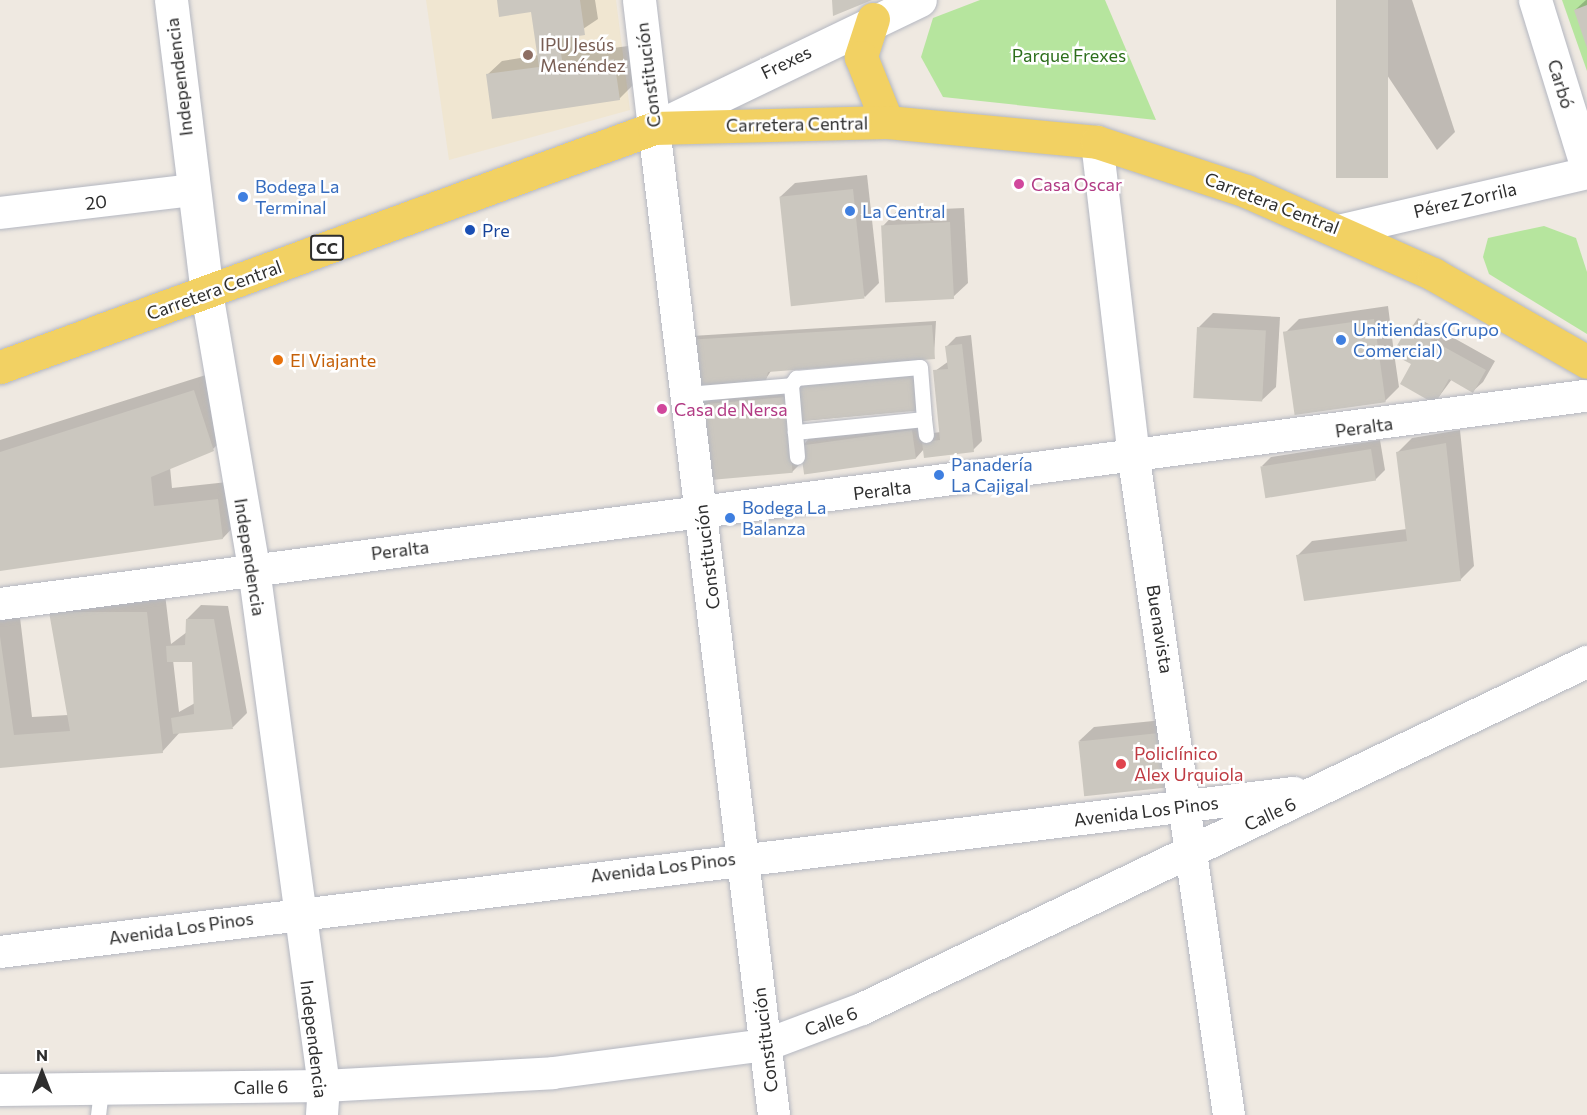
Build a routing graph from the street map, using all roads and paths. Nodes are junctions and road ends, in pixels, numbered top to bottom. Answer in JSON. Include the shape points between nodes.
{"nodes":[{"id":1,"x":171,"y":0,"type":"edge"},
{"id":2,"x":639,"y":0,"type":"edge"},
{"id":3,"x":920,"y":0,"type":"edge"},
{"id":4,"x":1535,"y":0,"type":"edge"},
{"id":5,"x":873,"y":19,"type":"junction"},
{"id":6,"x":887,"y":122,"type":"junction"},
{"id":7,"x":654,"y":128,"type":"junction"},
{"id":8,"x":1097,"y":142,"type":"junction"},
{"id":9,"x":1587,"y":168,"type":"edge"},
{"id":10,"x":1587,"y":173,"type":"edge"},
{"id":11,"x":193,"y":190,"type":"junction"},
{"id":12,"x":0,"y":213,"type":"edge"},
{"id":13,"x":1343,"y":230,"type":"junction"},
{"id":14,"x":207,"y":293,"type":"junction"},
{"id":15,"x":1587,"y":362,"type":"edge"},
{"id":16,"x":0,"y":367,"type":"edge"},
{"id":17,"x":791,"y":385,"type":"junction"},
{"id":18,"x":687,"y":394,"type":"junction"},
{"id":19,"x":1585,"y":396,"type":"dead end"},
{"id":20,"x":924,"y":419,"type":"junction"},
{"id":21,"x":795,"y":432,"type":"junction"},
{"id":22,"x":926,"y":435,"type":"dead end"},
{"id":23,"x":797,"y":457,"type":"dead end"},
{"id":24,"x":1134,"y":459,"type":"junction"},
{"id":25,"x":701,"y":512,"type":"junction"},
{"id":26,"x":254,"y":569,"type":"junction"},
{"id":27,"x":0,"y":604,"type":"edge"},
{"id":28,"x":1587,"y":662,"type":"edge"},
{"id":29,"x":1326,"y":789,"type":"junction"},
{"id":30,"x":1187,"y":806,"type":"junction"},
{"id":31,"x":1193,"y":849,"type":"junction"},
{"id":32,"x":743,"y":857,"type":"junction"},
{"id":33,"x":296,"y":912,"type":"junction"},
{"id":34,"x":0,"y":952,"type":"edge"},
{"id":35,"x":766,"y":1045,"type":"junction"},
{"id":36,"x":0,"y":1090,"type":"edge"},
{"id":37,"x":323,"y":1100,"type":"edge"},
{"id":38,"x":99,"y":1103,"type":"edge"},
{"id":39,"x":774,"y":1115,"type":"edge"},
{"id":40,"x":1229,"y":1115,"type":"edge"}],
"edges":[{"from":1,"to":11,"type":"street","name":"Independencia"},
{"from":2,"to":7,"type":"street","name":"Constitución"},
{"from":3,"to":5,"type":"street","name":"Frexes"},
{"from":4,"to":9,"type":"street","name":"Carbó"},
{"from":5,"to":6,"type":"main road","via":[[861,57]]},
{"from":5,"to":7,"type":"street","name":"Frexes"},
{"from":6,"to":7,"type":"main road","name":"Carretera Central","number":"CC"},
{"from":6,"to":8,"type":"main road","name":"Carretera Central","number":"CC"},
{"from":7,"to":14,"type":"main road","name":"Carretera Central","number":"CC"},
{"from":7,"to":18,"type":"street","name":"Constitución"},
{"from":8,"to":13,"type":"main road","name":"Carretera Central","number":"CC","via":[[1246,191]]},
{"from":8,"to":24,"type":"street","name":"Buenavista"},
{"from":10,"to":13,"type":"street","name":"Pérez Zorrila"},
{"from":11,"to":12,"type":"street","name":"20"},
{"from":11,"to":14,"type":"street","name":"Independencia"},
{"from":13,"to":15,"type":"main road","name":"Carretera Central","number":"CC"},
{"from":14,"to":16,"type":"main road","name":"Carretera Central","number":"CC"},
{"from":14,"to":26,"type":"street","name":"Independencia"},
{"from":17,"to":18,"type":"lane"},
{"from":17,"to":20,"type":"lane","via":[[796,378],[920,367]]},
{"from":17,"to":21,"type":"lane"},
{"from":18,"to":25,"type":"street","name":"Constitución"},
{"from":19,"to":24,"type":"street","name":"Peralta"},
{"from":20,"to":21,"type":"lane"},
{"from":20,"to":22,"type":"lane"},
{"from":21,"to":23,"type":"lane"},
{"from":24,"to":25,"type":"street","name":"Peralta"},
{"from":24,"to":30,"type":"street","name":"Buenavista"},
{"from":25,"to":26,"type":"street","name":"Peralta"},
{"from":25,"to":32,"type":"street","name":"Constitución"},
{"from":26,"to":27,"type":"street","name":"Peralta"},
{"from":26,"to":33,"type":"street","name":"Independencia"},
{"from":28,"to":29,"type":"street","name":"Calle 6"},
{"from":29,"to":30,"type":"street","name":"Avenida Los Pinos"},
{"from":29,"to":31,"type":"street","name":"Calle 6"},
{"from":30,"to":31,"type":"street","name":"Buenavista"},
{"from":30,"to":32,"type":"street","name":"Avenida Los Pinos"},
{"from":31,"to":35,"type":"street","name":"Calle 6","via":[[862,1010]]},
{"from":31,"to":40,"type":"street","name":"Buenavista"},
{"from":32,"to":33,"type":"street","name":"Avenida Los Pinos"},
{"from":32,"to":35,"type":"street","name":"Constitución"},
{"from":33,"to":34,"type":"street","name":"Avenida Los Pinos"},
{"from":33,"to":37,"type":"street","name":"Independencia"},
{"from":35,"to":37,"type":"street","name":"Calle 6"},
{"from":35,"to":39,"type":"street","name":"Constitución"},
{"from":36,"to":38,"type":"street","name":"Calle 6"},
{"from":37,"to":38,"type":"street","name":"Calle 6"}]}
